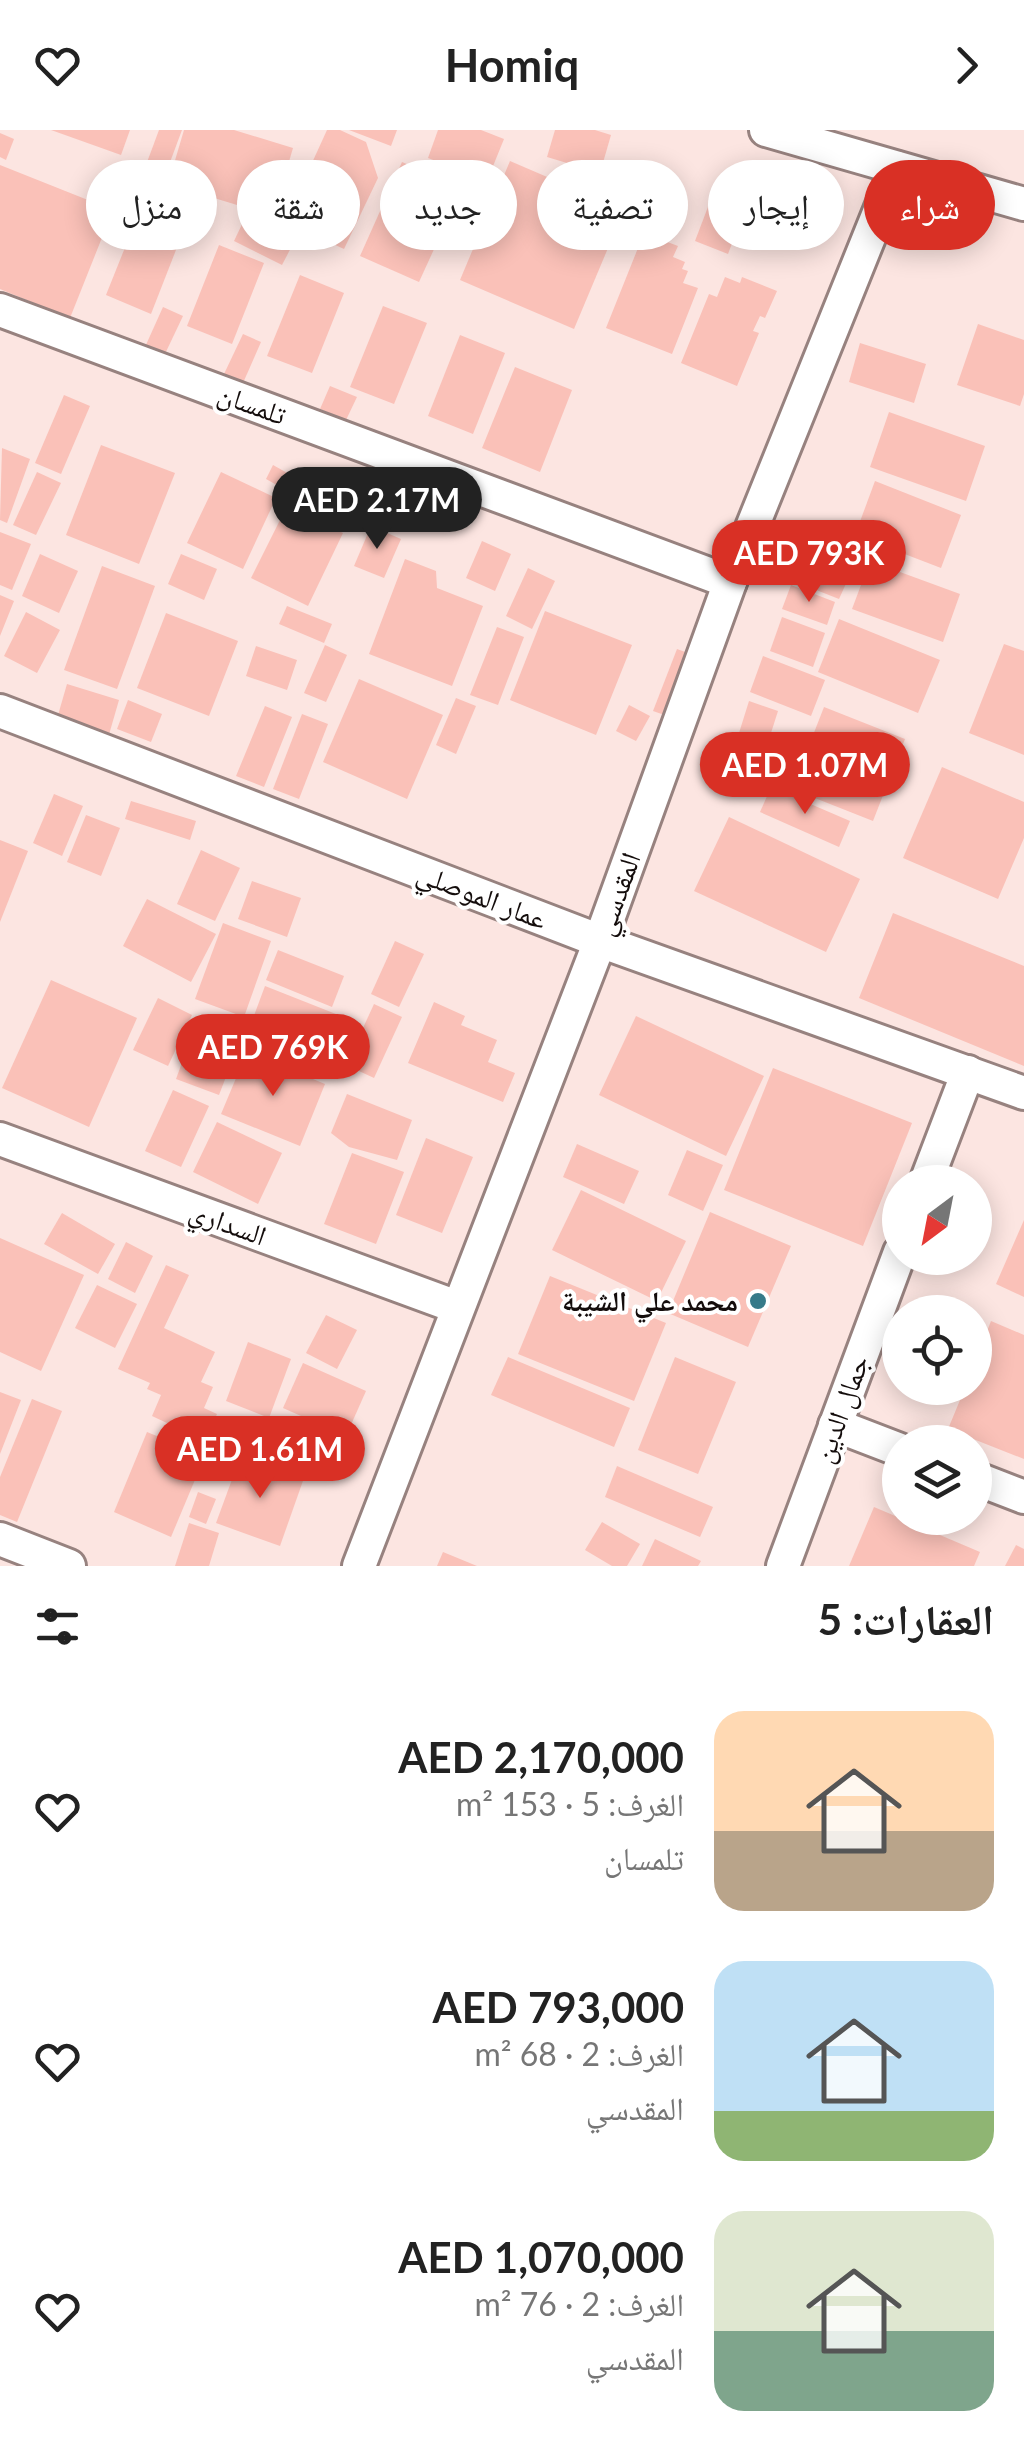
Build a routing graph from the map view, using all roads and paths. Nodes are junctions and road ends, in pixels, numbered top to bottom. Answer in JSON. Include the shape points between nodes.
{"nodes":[{"id":1,"x":766,"y":130,"type":"edge"},
{"id":2,"x":869,"y":160,"type":"edge"},
{"id":3,"x":995,"y":196,"type":"edge"},
{"id":4,"x":1024,"y":204,"type":"edge"},
{"id":5,"x":864,"y":250,"type":"edge"},
{"id":6,"x":0,"y":310,"type":"edge"},
{"id":7,"x":730,"y":582,"type":"junction"},
{"id":8,"x":0,"y":710,"type":"edge"},
{"id":9,"x":600,"y":942,"type":"junction"},
{"id":10,"x":968,"y":1072,"type":"junction"},
{"id":11,"x":1024,"y":1093,"type":"edge"},
{"id":12,"x":0,"y":1139,"type":"edge"},
{"id":13,"x":932,"y":1165,"type":"edge"},
{"id":14,"x":891,"y":1275,"type":"edge"},
{"id":15,"x":457,"y":1307,"type":"junction"},
{"id":16,"x":835,"y":1426,"type":"junction"},
{"id":17,"x":882,"y":1443,"type":"edge"},
{"id":18,"x":992,"y":1485,"type":"edge"},
{"id":19,"x":1024,"y":1497,"type":"edge"},
{"id":20,"x":0,"y":1539,"type":"edge"},
{"id":21,"x":69,"y":1566,"type":"edge"},
{"id":22,"x":359,"y":1566,"type":"edge"},
{"id":23,"x":783,"y":1566,"type":"edge"}],
"edges":[{"from":1,"to":2,"type":"street"},
{"from":3,"to":4,"type":"street"},
{"from":5,"to":7,"type":"street","name":"المقدسي"},
{"from":6,"to":7,"type":"street","name":"تلمسان"},
{"from":7,"to":9,"type":"street","name":"المقدسي"},
{"from":8,"to":9,"type":"street","name":"عمار الموصلي"},
{"from":9,"to":10,"type":"street","name":"عمار الموصلي"},
{"from":9,"to":15,"type":"street","name":"المقدسي"},
{"from":10,"to":11,"type":"street","name":"عمار الموصلي"},
{"from":10,"to":13,"type":"street"},
{"from":12,"to":15,"type":"street","name":"السداري"},
{"from":14,"to":16,"type":"street","name":"جمال الدين"},
{"from":15,"to":22,"type":"street","name":"المقدسي"},
{"from":16,"to":17,"type":"street"},
{"from":16,"to":23,"type":"street","name":"جمال الدين"},
{"from":18,"to":19,"type":"street"},
{"from":20,"to":21,"type":"street"}]}
